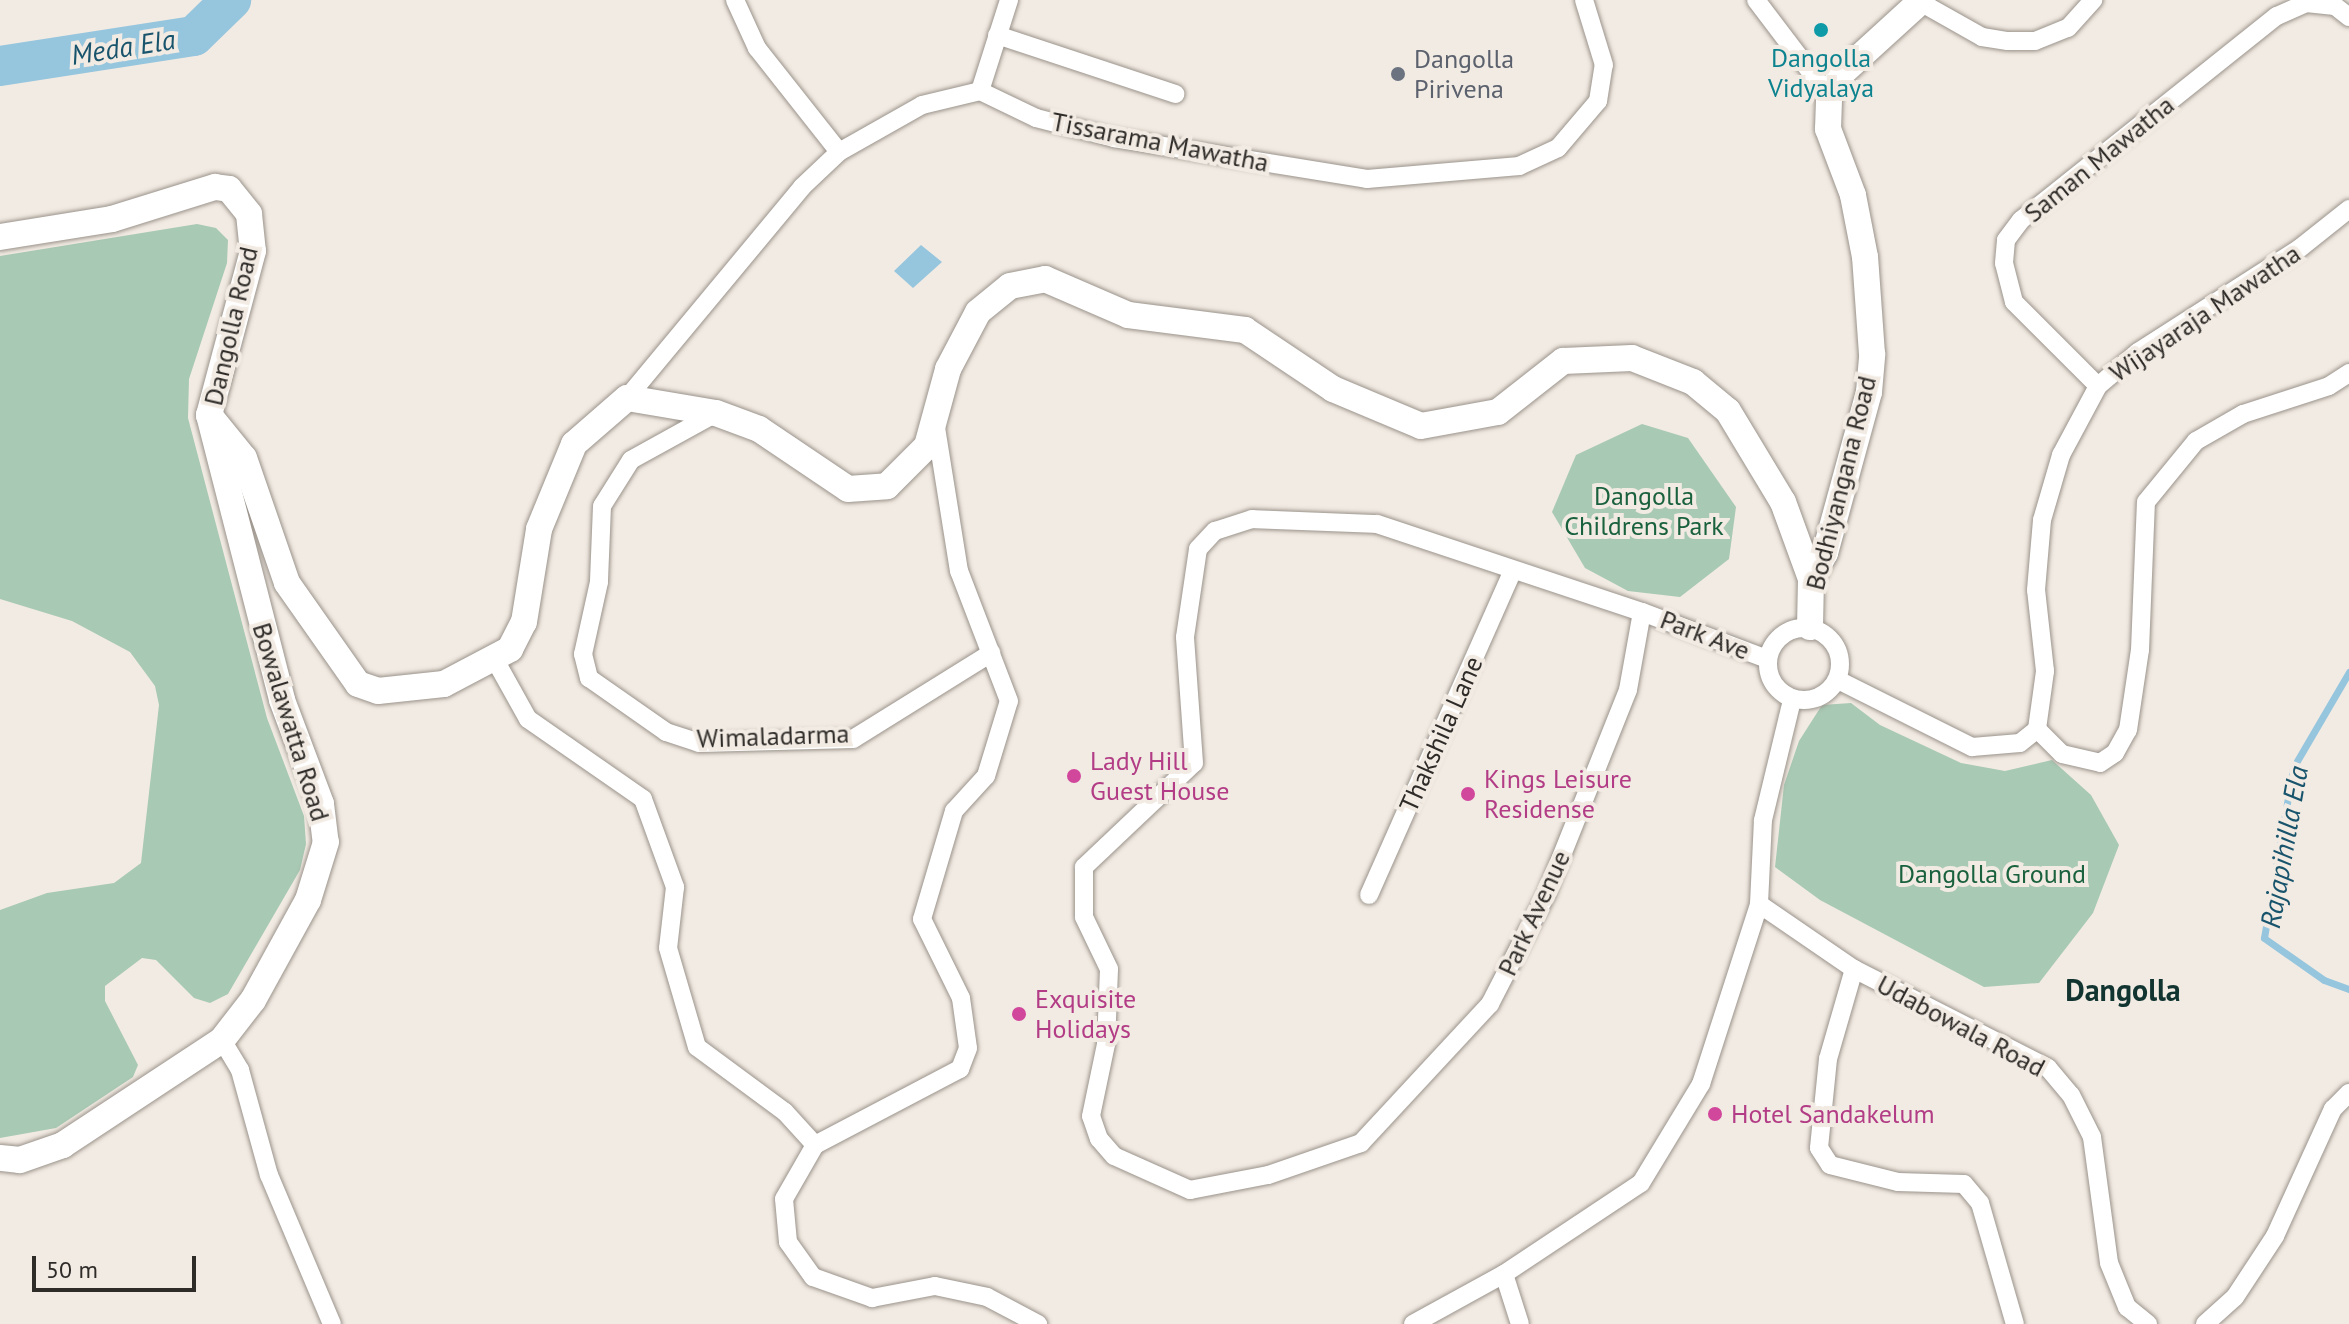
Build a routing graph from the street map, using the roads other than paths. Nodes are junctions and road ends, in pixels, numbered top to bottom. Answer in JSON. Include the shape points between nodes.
{"nodes":[{"id":1,"x":735,"y":0,"type":"edge"},
{"id":2,"x":1009,"y":0,"type":"edge"},
{"id":3,"x":1584,"y":0,"type":"edge"},
{"id":4,"x":1756,"y":0,"type":"edge"},
{"id":5,"x":2093,"y":0,"type":"edge"},
{"id":6,"x":1921,"y":1,"type":"edge"},
{"id":7,"x":2349,"y":17,"type":"edge"},
{"id":8,"x":997,"y":35,"type":"junction"},
{"id":9,"x":980,"y":91,"type":"junction"},
{"id":10,"x":1175,"y":94,"type":"dead end"},
{"id":11,"x":1829,"y":96,"type":"junction"},
{"id":12,"x":839,"y":152,"type":"junction"},
{"id":13,"x":2349,"y":209,"type":"edge"},
{"id":14,"x":0,"y":237,"type":"edge"},
{"id":15,"x":2349,"y":373,"type":"edge"},
{"id":16,"x":2098,"y":386,"type":"junction"},
{"id":17,"x":627,"y":398,"type":"junction"},
{"id":18,"x":716,"y":413,"type":"junction"},
{"id":19,"x":209,"y":415,"type":"junction"},
{"id":20,"x":936,"y":427,"type":"junction"},
{"id":21,"x":1512,"y":572,"type":"junction"},
{"id":22,"x":1811,"y":579,"type":"junction"},
{"id":23,"x":1642,"y":612,"type":"junction"},
{"id":24,"x":1810,"y":627,"type":"junction"},
{"id":25,"x":991,"y":653,"type":"junction"},
{"id":26,"x":494,"y":658,"type":"junction"},
{"id":27,"x":1767,"y":659,"type":"junction"},
{"id":28,"x":1838,"y":680,"type":"junction"},
{"id":29,"x":1792,"y":700,"type":"junction"},
{"id":30,"x":2037,"y":729,"type":"junction"},
{"id":31,"x":1369,"y":895,"type":"dead end"},
{"id":32,"x":1759,"y":904,"type":"junction"},
{"id":33,"x":1854,"y":969,"type":"junction"},
{"id":34,"x":222,"y":1040,"type":"junction"},
{"id":35,"x":2349,"y":1093,"type":"edge"},
{"id":36,"x":815,"y":1145,"type":"junction"},
{"id":37,"x":0,"y":1158,"type":"edge"},
{"id":38,"x":1504,"y":1274,"type":"junction"},
{"id":39,"x":332,"y":1324,"type":"edge"},
{"id":40,"x":1038,"y":1324,"type":"edge"},
{"id":41,"x":1413,"y":1324,"type":"edge"},
{"id":42,"x":1520,"y":1324,"type":"edge"},
{"id":43,"x":2015,"y":1324,"type":"edge"},
{"id":44,"x":2148,"y":1324,"type":"edge"},
{"id":45,"x":2205,"y":1324,"type":"edge"}],
"edges":[{"from":1,"to":12,"type":"street","via":[[757,48]]},
{"from":2,"to":8,"type":"street"},
{"from":3,"to":9,"type":"street","name":"Tissarama Mawatha","via":[[1604,65],[1598,101],[1558,148],[1519,166],[1367,179],[1114,138],[1036,118]]},
{"from":4,"to":11,"type":"street"},
{"from":5,"to":6,"type":"street","via":[[2068,28],[2035,41],[1982,37]]},
{"from":6,"to":11,"type":"street","via":[[1841,74]]},
{"from":7,"to":16,"type":"street","name":"Saman Mawatha","via":[[2335,6],[2306,3],[2277,16],[2021,220],[2006,240],[2004,263],[2014,302]]},
{"from":8,"to":9,"type":"street"},
{"from":8,"to":10,"type":"street"},
{"from":9,"to":12,"type":"street","via":[[922,105]]},
{"from":11,"to":22,"type":"street","name":"Bodhiyangana Road","via":[[1828,129],[1853,195],[1865,257],[1872,354],[1869,392],[1825,553]]},
{"from":12,"to":17,"type":"street","via":[[802,187]]},
{"from":13,"to":16,"type":"street","name":"Wijayaraja Mawatha","via":[[2300,248],[2138,352]]},
{"from":14,"to":19,"type":"street","name":"Dangolla Road","via":[[112,219],[215,187],[229,189],[249,214],[253,251]]},
{"from":15,"to":30,"type":"street","via":[[2329,386],[2243,414],[2196,441],[2146,502],[2140,650],[2128,730],[2115,753],[2100,763],[2062,754]]},
{"from":16,"to":30,"type":"street","name":"Wijayaraja Mawatha","via":[[2061,455],[2042,520],[2036,590],[2045,671]]},
{"from":17,"to":18,"type":"street"},
{"from":17,"to":26,"type":"street","name":"Dangolla Road","via":[[574,444],[539,529],[524,622],[510,649]]},
{"from":18,"to":20,"type":"street","via":[[759,429],[848,489],[887,486],[927,446]]},
{"from":18,"to":25,"type":"street","name":"Wimaladarma","via":[[631,460],[602,506],[599,582],[583,654],[589,678],[666,732],[699,743],[853,739]]},
{"from":19,"to":26,"type":"street","name":"Dangolla Road","via":[[244,458],[287,583],[358,684],[378,691],[444,684]]},
{"from":19,"to":34,"type":"street","name":"Bowalawatta Road","via":[[282,700],[321,804],[326,842],[308,900],[253,1000]]},
{"from":20,"to":22,"type":"street","via":[[948,369],[978,312],[1010,286],[1045,279],[1128,315],[1245,330],[1333,389],[1421,426],[1498,412],[1563,361],[1632,358],[1693,382],[1728,411],[1783,502]]},
{"from":20,"to":25,"type":"street","via":[[959,571]]},
{"from":21,"to":23,"type":"street","name":"Park Avenue"},
{"from":21,"to":23,"type":"street","name":"Park Avenue","via":[[1377,524],[1252,519],[1215,531],[1198,549],[1185,637],[1194,763],[1084,867],[1084,917],[1109,969],[1106,1044],[1091,1116],[1099,1139],[1114,1156],[1190,1190],[1268,1175],[1361,1143],[1490,1004],[1546,895],[1628,690]]},
{"from":21,"to":31,"type":"street","name":"Thakshila Lane"},
{"from":22,"to":24,"type":"street","name":"Bodhiyangana Road"},
{"from":23,"to":27,"type":"street","name":"Park Ave"},
{"from":24,"to":27,"type":"street","via":[[1786,631]]},
{"from":24,"to":28,"type":"street","via":[[1837,647]]},
{"from":25,"to":36,"type":"street","via":[[1009,701],[986,776],[954,811],[922,919],[961,998],[968,1048],[960,1069]]},
{"from":26,"to":36,"type":"street","via":[[528,719],[643,799],[675,887],[668,948],[697,1047],[785,1112]]},
{"from":27,"to":29,"type":"street","via":[[1772,685]]},
{"from":28,"to":29,"type":"street","via":[[1814,701]]},
{"from":28,"to":30,"type":"street","via":[[1972,747],[2020,743]]},
{"from":29,"to":32,"type":"street","via":[[1763,820]]},
{"from":32,"to":33,"type":"street","name":"Udabowala Road"},
{"from":32,"to":38,"type":"street","via":[[1701,1084],[1641,1183]]},
{"from":33,"to":43,"type":"street","via":[[1828,1059],[1819,1148],[1830,1165],[1898,1182],[1964,1184],[1980,1203]]},
{"from":33,"to":44,"type":"street","name":"Udabowala Road","via":[[2048,1068],[2071,1095],[2092,1137],[2109,1263],[2127,1307]]},
{"from":34,"to":37,"type":"street","name":"Bowalawatta Road","via":[[63,1145],[20,1160]]},
{"from":34,"to":39,"type":"street","via":[[240,1070],[269,1175]]},
{"from":35,"to":45,"type":"street","via":[[2333,1109],[2275,1236],[2235,1297]]},
{"from":36,"to":40,"type":"street","via":[[784,1199],[788,1242],[813,1277],[872,1298],[935,1286],[987,1297]]},
{"from":38,"to":41,"type":"street"},
{"from":38,"to":42,"type":"street"}]}
